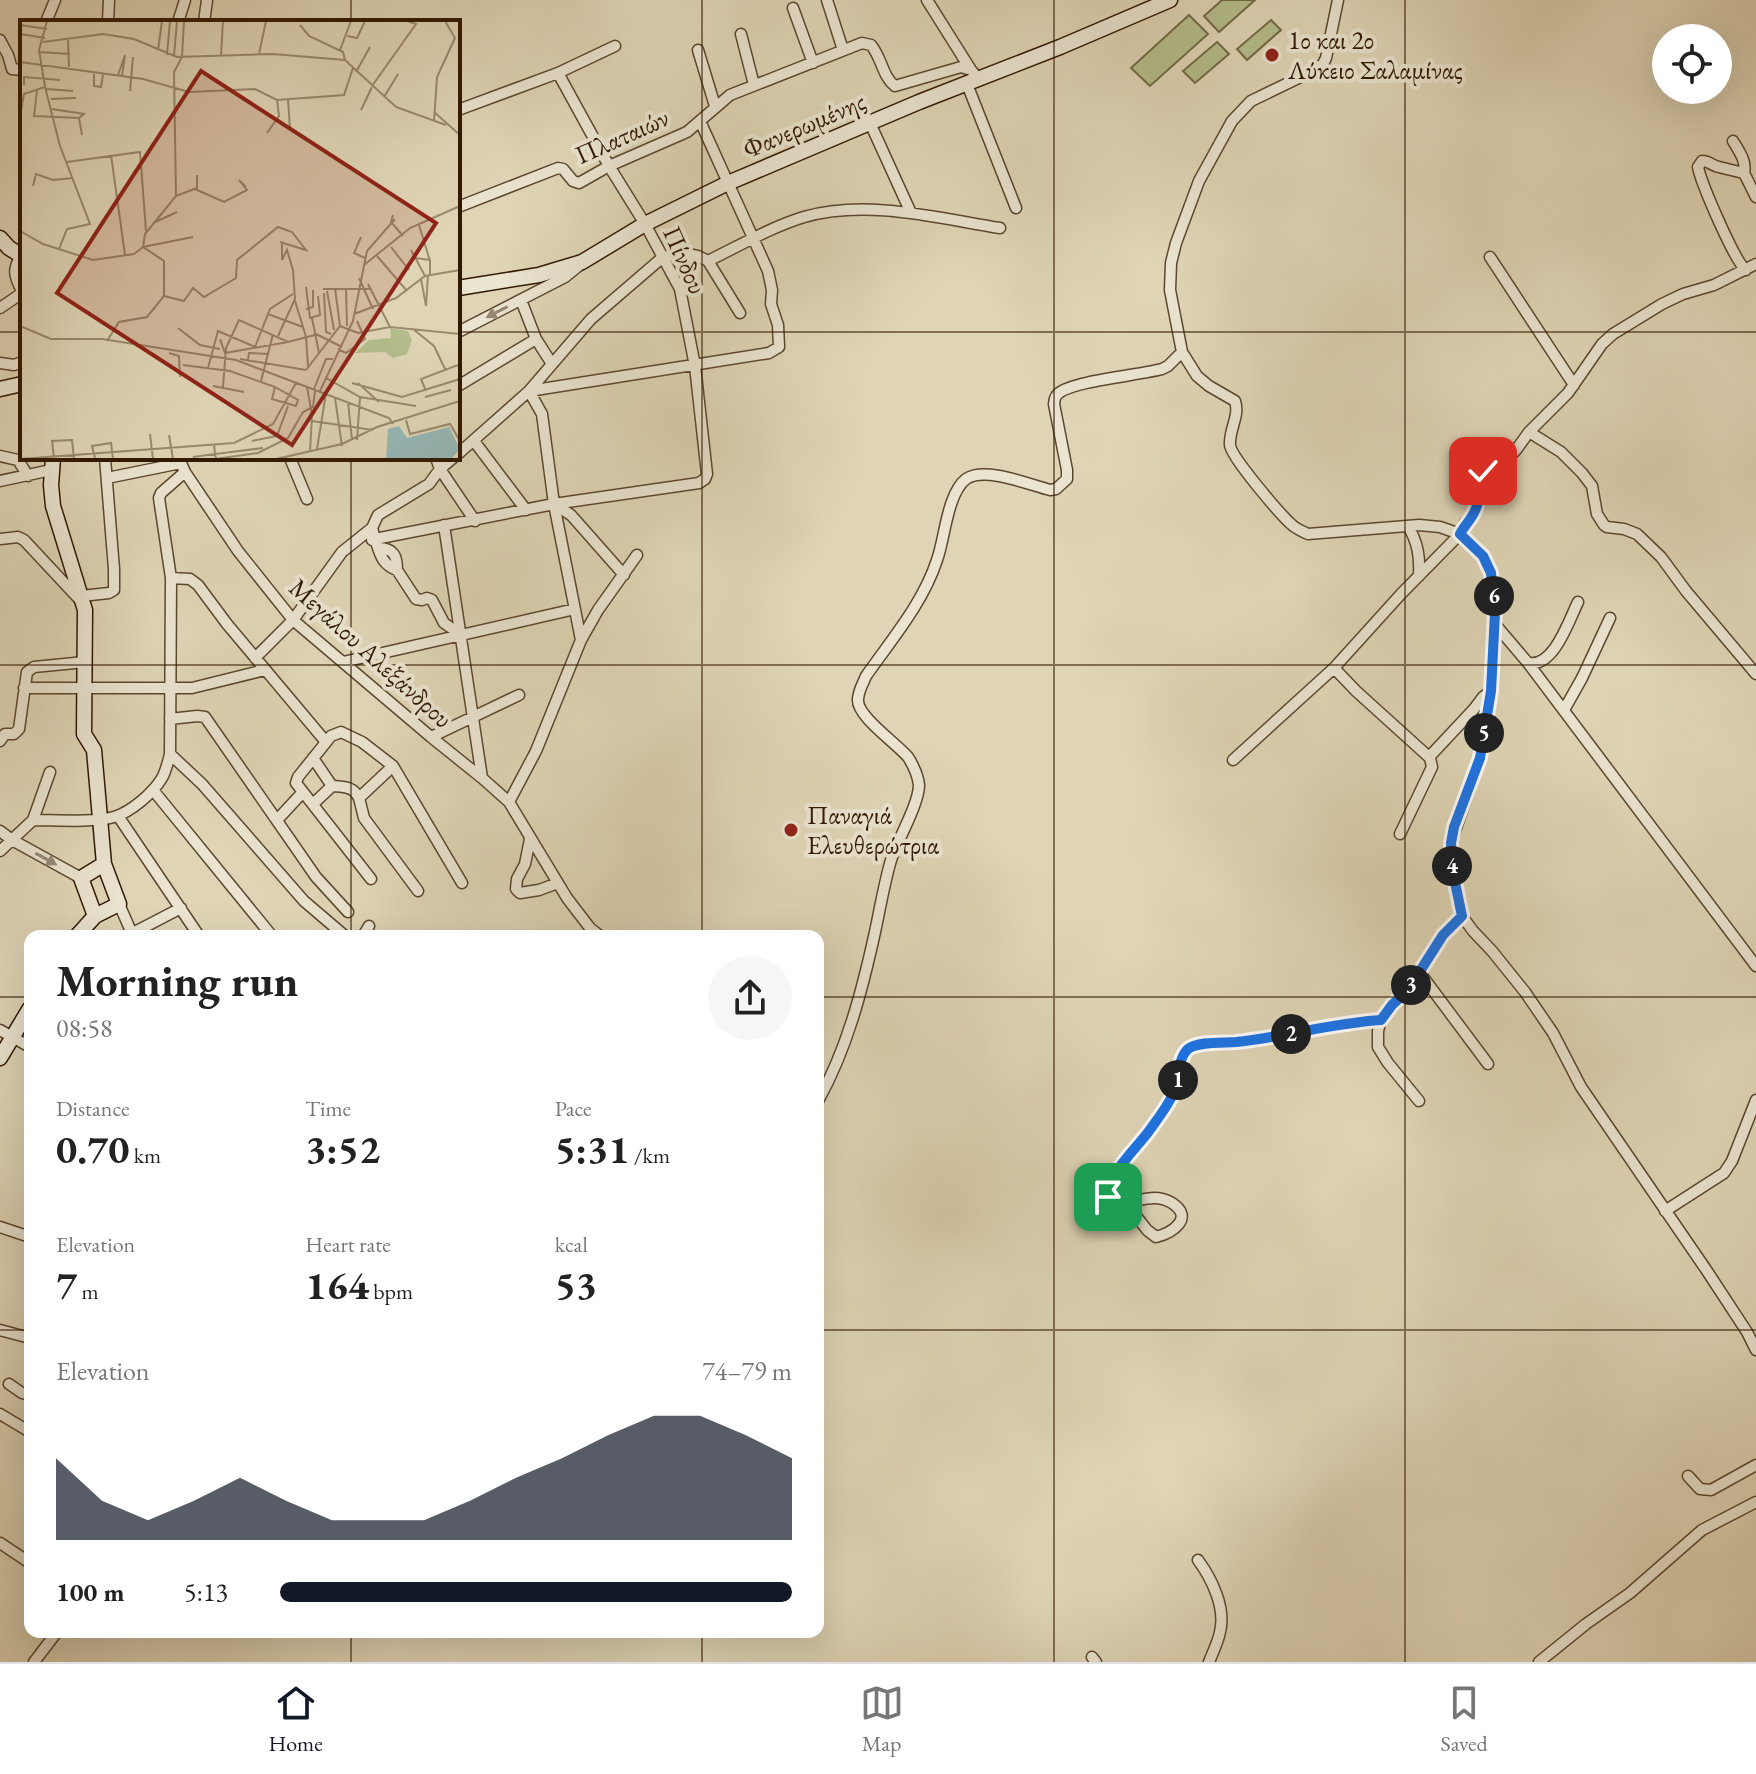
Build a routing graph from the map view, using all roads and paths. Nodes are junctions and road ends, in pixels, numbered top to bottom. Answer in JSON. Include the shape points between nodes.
{"nodes":[{"id":1,"x":55,"y":0,"type":"edge"},
{"id":2,"x":109,"y":0,"type":"edge"},
{"id":3,"x":185,"y":0,"type":"edge"},
{"id":4,"x":207,"y":0,"type":"edge"},
{"id":5,"x":827,"y":0,"type":"edge"},
{"id":6,"x":927,"y":0,"type":"edge"},
{"id":7,"x":1170,"y":0,"type":"edge"},
{"id":8,"x":1338,"y":0,"type":"edge"},
{"id":9,"x":793,"y":8,"type":"dead end"},
{"id":10,"x":47,"y":20,"type":"edge"},
{"id":11,"x":108,"y":20,"type":"edge"},
{"id":12,"x":179,"y":20,"type":"edge"},
{"id":13,"x":204,"y":20,"type":"edge"},
{"id":14,"x":741,"y":34,"type":"dead end"},
{"id":15,"x":0,"y":40,"type":"edge"},
{"id":16,"x":615,"y":46,"type":"dead end"},
{"id":17,"x":698,"y":50,"type":"dead end"},
{"id":18,"x":843,"y":50,"type":"junction"},
{"id":19,"x":813,"y":63,"type":"junction"},
{"id":20,"x":20,"y":70,"type":"edge"},
{"id":21,"x":558,"y":73,"type":"junction"},
{"id":22,"x":973,"y":77,"type":"junction"},
{"id":23,"x":754,"y":85,"type":"junction"},
{"id":24,"x":715,"y":106,"type":"junction"},
{"id":25,"x":460,"y":109,"type":"edge"},
{"id":26,"x":700,"y":121,"type":"junction"},
{"id":27,"x":870,"y":123,"type":"junction"},
{"id":28,"x":1733,"y":141,"type":"dead end"},
{"id":29,"x":609,"y":166,"type":"junction"},
{"id":30,"x":1744,"y":173,"type":"junction"},
{"id":31,"x":728,"y":183,"type":"junction"},
{"id":32,"x":1756,"y":197,"type":"edge"},
{"id":33,"x":460,"y":206,"type":"edge"},
{"id":34,"x":1016,"y":208,"type":"dead end"},
{"id":35,"x":911,"y":213,"type":"junction"},
{"id":36,"x":645,"y":224,"type":"junction"},
{"id":37,"x":1000,"y":228,"type":"dead end"},
{"id":38,"x":0,"y":238,"type":"edge"},
{"id":39,"x":754,"y":238,"type":"junction"},
{"id":40,"x":20,"y":254,"type":"edge"},
{"id":41,"x":663,"y":257,"type":"junction"},
{"id":42,"x":1490,"y":257,"type":"dead end"},
{"id":43,"x":20,"y":258,"type":"edge"},
{"id":44,"x":708,"y":261,"type":"junction"},
{"id":45,"x":582,"y":262,"type":"junction"},
{"id":46,"x":1751,"y":267,"type":"edge"},
{"id":47,"x":20,"y":287,"type":"edge"},
{"id":48,"x":460,"y":288,"type":"edge"},
{"id":49,"x":20,"y":293,"type":"edge"},
{"id":50,"x":521,"y":300,"type":"junction"},
{"id":51,"x":0,"y":308,"type":"edge"},
{"id":52,"x":740,"y":313,"type":"dead end"},
{"id":53,"x":460,"y":331,"type":"edge"},
{"id":54,"x":536,"y":339,"type":"junction"},
{"id":55,"x":1182,"y":352,"type":"junction"},
{"id":56,"x":0,"y":363,"type":"edge"},
{"id":57,"x":18,"y":364,"type":"edge"},
{"id":58,"x":552,"y":364,"type":"junction"},
{"id":59,"x":695,"y":366,"type":"junction"},
{"id":60,"x":20,"y":384,"type":"edge"},
{"id":61,"x":460,"y":385,"type":"edge"},
{"id":62,"x":1574,"y":385,"type":"junction"},
{"id":63,"x":0,"y":389,"type":"edge"},
{"id":64,"x":529,"y":391,"type":"junction"},
{"id":65,"x":1529,"y":432,"type":"junction"},
{"id":66,"x":474,"y":441,"type":"junction"},
{"id":67,"x":460,"y":452,"type":"edge"},
{"id":68,"x":0,"y":456,"type":"edge"},
{"id":69,"x":105,"y":460,"type":"edge"},
{"id":70,"x":291,"y":460,"type":"edge"},
{"id":71,"x":438,"y":463,"type":"edge"},
{"id":72,"x":52,"y":464,"type":"edge"},
{"id":73,"x":182,"y":464,"type":"edge"},
{"id":74,"x":28,"y":476,"type":"junction"},
{"id":75,"x":107,"y":478,"type":"junction"},
{"id":76,"x":0,"y":481,"type":"edge"},
{"id":77,"x":307,"y":499,"type":"dead end"},
{"id":78,"x":554,"y":504,"type":"junction"},
{"id":79,"x":526,"y":510,"type":"junction"},
{"id":80,"x":475,"y":521,"type":"junction"},
{"id":81,"x":444,"y":525,"type":"junction"},
{"id":82,"x":1408,"y":526,"type":"junction"},
{"id":83,"x":1460,"y":534,"type":"junction"},
{"id":84,"x":375,"y":538,"type":"junction"},
{"id":85,"x":0,"y":539,"type":"edge"},
{"id":86,"x":637,"y":555,"type":"dead end"},
{"id":87,"x":624,"y":575,"type":"junction"},
{"id":88,"x":1419,"y":576,"type":"junction"},
{"id":89,"x":171,"y":578,"type":"junction"},
{"id":90,"x":82,"y":599,"type":"junction"},
{"id":91,"x":1578,"y":602,"type":"dead end"},
{"id":92,"x":575,"y":609,"type":"junction"},
{"id":93,"x":1610,"y":618,"type":"dead end"},
{"id":94,"x":293,"y":620,"type":"junction"},
{"id":95,"x":1494,"y":623,"type":"junction"},
{"id":96,"x":460,"y":634,"type":"junction"},
{"id":97,"x":581,"y":640,"type":"junction"},
{"id":98,"x":255,"y":658,"type":"junction"},
{"id":99,"x":85,"y":662,"type":"junction"},
{"id":100,"x":343,"y":662,"type":"junction"},
{"id":101,"x":1528,"y":663,"type":"junction"},
{"id":102,"x":1334,"y":668,"type":"junction"},
{"id":103,"x":265,"y":670,"type":"junction"},
{"id":104,"x":1756,"y":674,"type":"edge"},
{"id":105,"x":24,"y":688,"type":"junction"},
{"id":106,"x":170,"y":688,"type":"junction"},
{"id":107,"x":85,"y":689,"type":"junction"},
{"id":108,"x":1491,"y":691,"type":"junction"},
{"id":109,"x":519,"y":695,"type":"dead end"},
{"id":110,"x":1564,"y":710,"type":"junction"},
{"id":111,"x":473,"y":717,"type":"junction"},
{"id":112,"x":170,"y":719,"type":"junction"},
{"id":113,"x":431,"y":737,"type":"junction"},
{"id":114,"x":0,"y":741,"type":"edge"},
{"id":115,"x":326,"y":742,"type":"junction"},
{"id":116,"x":170,"y":754,"type":"junction"},
{"id":117,"x":313,"y":758,"type":"junction"},
{"id":118,"x":1430,"y":758,"type":"junction"},
{"id":119,"x":1233,"y":760,"type":"dead end"},
{"id":120,"x":393,"y":766,"type":"junction"},
{"id":121,"x":50,"y":772,"type":"dead end"},
{"id":122,"x":482,"y":778,"type":"junction"},
{"id":123,"x":332,"y":786,"type":"junction"},
{"id":124,"x":153,"y":790,"type":"junction"},
{"id":125,"x":303,"y":792,"type":"junction"},
{"id":126,"x":359,"y":798,"type":"junction"},
{"id":127,"x":509,"y":802,"type":"junction"},
{"id":128,"x":313,"y":804,"type":"junction"},
{"id":129,"x":118,"y":816,"type":"junction"},
{"id":130,"x":100,"y":819,"type":"junction"},
{"id":131,"x":33,"y":820,"type":"junction"},
{"id":132,"x":277,"y":820,"type":"junction"},
{"id":133,"x":0,"y":831,"type":"edge"},
{"id":134,"x":1400,"y":834,"type":"dead end"},
{"id":135,"x":530,"y":839,"type":"junction"},
{"id":136,"x":12,"y":840,"type":"junction"},
{"id":137,"x":0,"y":851,"type":"edge"},
{"id":138,"x":104,"y":864,"type":"junction"},
{"id":139,"x":81,"y":878,"type":"junction"},
{"id":140,"x":371,"y":879,"type":"dead end"},
{"id":141,"x":462,"y":883,"type":"dead end"},
{"id":142,"x":558,"y":883,"type":"junction"},
{"id":143,"x":418,"y":891,"type":"dead end"},
{"id":144,"x":119,"y":904,"type":"junction"},
{"id":145,"x":181,"y":908,"type":"junction"},
{"id":146,"x":348,"y":912,"type":"dead end"},
{"id":147,"x":95,"y":916,"type":"junction"},
{"id":148,"x":1462,"y":916,"type":"junction"},
{"id":149,"x":82,"y":930,"type":"edge"},
{"id":150,"x":130,"y":930,"type":"edge"},
{"id":151,"x":141,"y":930,"type":"edge"},
{"id":152,"x":195,"y":930,"type":"edge"},
{"id":153,"x":267,"y":930,"type":"edge"},
{"id":154,"x":338,"y":930,"type":"edge"},
{"id":155,"x":592,"y":930,"type":"edge"},
{"id":156,"x":1756,"y":966,"type":"edge"},
{"id":157,"x":1420,"y":973,"type":"junction"},
{"id":158,"x":24,"y":1014,"type":"edge"},
{"id":159,"x":1381,"y":1020,"type":"junction"},
{"id":160,"x":6,"y":1034,"type":"edge"},
{"id":161,"x":24,"y":1044,"type":"edge"},
{"id":162,"x":0,"y":1058,"type":"edge"},
{"id":163,"x":1488,"y":1064,"type":"dead end"},
{"id":164,"x":824,"y":1091,"type":"edge"},
{"id":165,"x":1756,"y":1100,"type":"edge"},
{"id":166,"x":1419,"y":1101,"type":"dead end"},
{"id":167,"x":1125,"y":1202,"type":"junction"},
{"id":168,"x":1665,"y":1211,"type":"junction"},
{"id":169,"x":0,"y":1227,"type":"edge"},
{"id":170,"x":24,"y":1235,"type":"edge"},
{"id":171,"x":0,"y":1330,"type":"edge"},
{"id":172,"x":24,"y":1336,"type":"edge"},
{"id":173,"x":1756,"y":1350,"type":"edge"},
{"id":174,"x":9,"y":1384,"type":"dead end"},
{"id":175,"x":24,"y":1394,"type":"edge"},
{"id":176,"x":0,"y":1414,"type":"edge"},
{"id":177,"x":24,"y":1428,"type":"edge"},
{"id":178,"x":1756,"y":1465,"type":"edge"},
{"id":179,"x":1688,"y":1476,"type":"dead end"},
{"id":180,"x":1756,"y":1502,"type":"edge"},
{"id":181,"x":0,"y":1543,"type":"edge"},
{"id":182,"x":24,"y":1559,"type":"edge"},
{"id":183,"x":1198,"y":1560,"type":"dead end"},
{"id":184,"x":52,"y":1638,"type":"edge"},
{"id":185,"x":34,"y":1662,"type":"edge"},
{"id":186,"x":1209,"y":1662,"type":"edge"},
{"id":187,"x":1539,"y":1662,"type":"edge"}],
"edges":[{"from":1,"to":10,"type":"street"},
{"from":2,"to":11,"type":"street"},
{"from":3,"to":12,"type":"street"},
{"from":4,"to":13,"type":"street"},
{"from":5,"to":18,"type":"street"},
{"from":6,"to":22,"type":"street"},
{"from":7,"to":22,"type":"main road","name":"Φανερωμένης"},
{"from":8,"to":55,"type":"street","via":[[1323,64],[1246,104],[1199,181],[1171,263],[1170,290]]},
{"from":9,"to":19,"type":"street"},
{"from":14,"to":23,"type":"street"},
{"from":15,"to":20,"type":"street","via":[[12,69]]},
{"from":16,"to":21,"type":"street"},
{"from":17,"to":24,"type":"street"},
{"from":18,"to":19,"type":"street","name":"Πλαταιών"},
{"from":18,"to":22,"type":"street","via":[[871,45],[895,86],[961,67]]},
{"from":19,"to":23,"type":"street","name":"Πλαταιών"},
{"from":21,"to":25,"type":"street"},
{"from":21,"to":29,"type":"street","name":"Πίνδου"},
{"from":22,"to":27,"type":"main road","name":"Φανερωμένης"},
{"from":22,"to":34,"type":"street"},
{"from":23,"to":24,"type":"street","name":"Πλαταιών"},
{"from":24,"to":26,"type":"street","name":"Πλαταιών"},
{"from":26,"to":29,"type":"street","name":"Πλαταιών","via":[[687,132]]},
{"from":26,"to":31,"type":"street"},
{"from":27,"to":31,"type":"main road","name":"Φανερωμένης"},
{"from":27,"to":35,"type":"street"},
{"from":28,"to":30,"type":"street"},
{"from":29,"to":33,"type":"street","name":"Πλαταιών","via":[[579,183],[558,168]]},
{"from":29,"to":36,"type":"street","name":"Πίνδου"},
{"from":30,"to":32,"type":"street"},
{"from":30,"to":46,"type":"street","via":[[1709,161],[1698,167],[1734,254],[1742,267]]},
{"from":31,"to":36,"type":"main road","name":"Φανερωμένης"},
{"from":31,"to":39,"type":"street"},
{"from":35,"to":37,"type":"street"},
{"from":35,"to":39,"type":"street","via":[[822,213]]},
{"from":36,"to":41,"type":"street","name":"Πίνδου"},
{"from":36,"to":45,"type":"main road","name":"Φανερωμένης"},
{"from":38,"to":40,"type":"main road"},
{"from":39,"to":44,"type":"street"},
{"from":39,"to":59,"type":"street","via":[[768,271],[779,347]]},
{"from":41,"to":44,"type":"street","via":[[685,253]]},
{"from":41,"to":58,"type":"street","via":[[591,319]]},
{"from":41,"to":59,"type":"street","name":"Πίνδου","via":[[680,289]]},
{"from":42,"to":62,"type":"street"},
{"from":43,"to":47,"type":"street","via":[[15,273]]},
{"from":44,"to":52,"type":"street"},
{"from":45,"to":48,"type":"main road","name":"Φανερωμένης"},
{"from":45,"to":50,"type":"street"},
{"from":46,"to":62,"type":"street","via":[[1677,296],[1622,328],[1602,344]]},
{"from":49,"to":51,"type":"street"},
{"from":50,"to":53,"type":"street","one_way":true},
{"from":50,"to":54,"type":"street"},
{"from":54,"to":58,"type":"street"},
{"from":54,"to":61,"type":"street"},
{"from":55,"to":82,"type":"street","via":[[1197,376],[1235,401],[1232,452],[1292,525],[1308,534]]},
{"from":55,"to":164,"type":"street","via":[[1162,369],[1058,393],[1054,404],[1067,479],[1056,489],[993,475],[966,480],[952,501],[936,564],[921,596],[866,676],[857,703],[908,757],[919,786],[891,858],[851,1024]]},
{"from":56,"to":57,"type":"street"},
{"from":58,"to":64,"type":"street"},
{"from":59,"to":64,"type":"street"},
{"from":59,"to":78,"type":"street","name":"Πίνδου","via":[[705,479]]},
{"from":60,"to":63,"type":"main road"},
{"from":62,"to":65,"type":"street"},
{"from":64,"to":66,"type":"street"},
{"from":64,"to":78,"type":"street","via":[[542,414]]},
{"from":65,"to":83,"type":"street","via":[[1511,455],[1483,471],[1475,512]]},
{"from":65,"to":104,"type":"street","via":[[1561,452],[1590,481],[1604,525],[1637,534],[1661,557]]},
{"from":66,"to":67,"type":"street"},
{"from":66,"to":79,"type":"street"},
{"from":68,"to":74,"type":"street","via":[[18,460]]},
{"from":69,"to":75,"type":"street"},
{"from":70,"to":77,"type":"street"},
{"from":71,"to":80,"type":"street"},
{"from":71,"to":84,"type":"street","via":[[429,484],[378,515]]},
{"from":72,"to":74,"type":"street"},
{"from":72,"to":90,"type":"main road","via":[[53,506]]},
{"from":73,"to":75,"type":"street"},
{"from":73,"to":89,"type":"street","via":[[159,498]]},
{"from":73,"to":94,"type":"street","name":"Μεγάλου Αλεξάνδρου","via":[[238,551]]},
{"from":74,"to":76,"type":"street"},
{"from":75,"to":90,"type":"street","via":[[114,590]]},
{"from":78,"to":79,"type":"street"},
{"from":78,"to":87,"type":"street","via":[[571,515]]},
{"from":78,"to":92,"type":"street"},
{"from":79,"to":80,"type":"street"},
{"from":80,"to":81,"type":"street"},
{"from":81,"to":84,"type":"street"},
{"from":81,"to":96,"type":"street"},
{"from":82,"to":83,"type":"street"},
{"from":82,"to":88,"type":"street","via":[[1418,546]]},
{"from":83,"to":88,"type":"street"},
{"from":83,"to":95,"type":"street","via":[[1483,556],[1491,573]]},
{"from":84,"to":94,"type":"street","via":[[342,552]]},
{"from":84,"to":96,"type":"street","via":[[383,561],[397,570],[416,599],[432,600],[444,623]]},
{"from":85,"to":90,"type":"street","via":[[24,540]]},
{"from":86,"to":87,"type":"street"},
{"from":87,"to":97,"type":"street"},
{"from":88,"to":102,"type":"street"},
{"from":89,"to":98,"type":"street","via":[[198,585]]},
{"from":89,"to":106,"type":"street"},
{"from":90,"to":99,"type":"main road"},
{"from":91,"to":101,"type":"street","via":[[1557,646],[1541,662]]},
{"from":92,"to":96,"type":"street"},
{"from":92,"to":97,"type":"street"},
{"from":93,"to":110,"type":"street"},
{"from":94,"to":98,"type":"street"},
{"from":94,"to":100,"type":"street","name":"Μεγάλου Αλεξάνδρου"},
{"from":95,"to":101,"type":"street"},
{"from":95,"to":108,"type":"street"},
{"from":96,"to":100,"type":"street"},
{"from":96,"to":111,"type":"street"},
{"from":97,"to":127,"type":"street"},
{"from":98,"to":103,"type":"street"},
{"from":99,"to":105,"type":"street","via":[[34,667],[27,672]]},
{"from":99,"to":107,"type":"main road"},
{"from":100,"to":113,"type":"street","name":"Μεγάλου Αλεξάνδρου"},
{"from":101,"to":110,"type":"street"},
{"from":102,"to":118,"type":"street"},
{"from":102,"to":119,"type":"street"},
{"from":103,"to":106,"type":"street","via":[[192,688]]},
{"from":103,"to":115,"type":"street"},
{"from":105,"to":107,"type":"street"},
{"from":105,"to":114,"type":"street","via":[[19,729]]},
{"from":106,"to":107,"type":"street"},
{"from":106,"to":112,"type":"street"},
{"from":107,"to":130,"type":"main road","via":[[84,734],[94,750]]},
{"from":108,"to":118,"type":"street"},
{"from":108,"to":148,"type":"street","via":[[1480,758],[1451,843]]},
{"from":109,"to":111,"type":"street"},
{"from":110,"to":156,"type":"street"},
{"from":111,"to":113,"type":"street"},
{"from":111,"to":122,"type":"street"},
{"from":112,"to":116,"type":"street"},
{"from":112,"to":132,"type":"street","via":[[205,717]]},
{"from":113,"to":122,"type":"street","name":"Μεγάλου Αλεξάνδρου"},
{"from":115,"to":117,"type":"street"},
{"from":115,"to":120,"type":"street","via":[[345,732]]},
{"from":116,"to":124,"type":"street"},
{"from":116,"to":154,"type":"street","via":[[304,901]]},
{"from":117,"to":123,"type":"street"},
{"from":117,"to":125,"type":"street","via":[[297,779]]},
{"from":118,"to":134,"type":"street","via":[[1432,767]]},
{"from":120,"to":126,"type":"street"},
{"from":120,"to":141,"type":"street"},
{"from":121,"to":131,"type":"street"},
{"from":122,"to":127,"type":"street","name":"Μεγάλου Αλεξάνδρου"},
{"from":123,"to":126,"type":"street","via":[[352,789]]},
{"from":123,"to":128,"type":"street"},
{"from":124,"to":129,"type":"street"},
{"from":124,"to":153,"type":"street"},
{"from":125,"to":128,"type":"street"},
{"from":125,"to":132,"type":"street"},
{"from":126,"to":143,"type":"street","via":[[364,818]]},
{"from":127,"to":135,"type":"street","name":"Μεγάλου Αλεξάνδρου"},
{"from":128,"to":140,"type":"street"},
{"from":129,"to":130,"type":"street"},
{"from":129,"to":145,"type":"street"},
{"from":130,"to":131,"type":"street"},
{"from":130,"to":138,"type":"main road"},
{"from":131,"to":136,"type":"street"},
{"from":132,"to":146,"type":"street"},
{"from":133,"to":136,"type":"street"},
{"from":135,"to":142,"type":"street","name":"Μεγάλου Αλεξάνδρου"},
{"from":135,"to":142,"type":"street","via":[[516,889],[520,893]]},
{"from":136,"to":137,"type":"street"},
{"from":136,"to":139,"type":"street","one_way":true},
{"from":138,"to":139,"type":"main road"},
{"from":138,"to":144,"type":"main road"},
{"from":139,"to":147,"type":"main road"},
{"from":142,"to":155,"type":"street","name":"Μεγάλου Αλεξάνδρου"},
{"from":144,"to":147,"type":"main road"},
{"from":144,"to":150,"type":"street"},
{"from":145,"to":151,"type":"street"},
{"from":145,"to":152,"type":"street"},
{"from":147,"to":149,"type":"main road"},
{"from":148,"to":157,"type":"street","via":[[1443,935]]},
{"from":148,"to":168,"type":"street","via":[[1553,1033],[1581,1087]]},
{"from":157,"to":159,"type":"street"},
{"from":157,"to":163,"type":"street"},
{"from":158,"to":160,"type":"main road"},
{"from":159,"to":166,"type":"street","via":[[1378,1047]]},
{"from":159,"to":167,"type":"street","via":[[1193,1046],[1183,1056],[1171,1098],[1107,1191],[1113,1203]]},
{"from":160,"to":161,"type":"street"},
{"from":160,"to":162,"type":"main road"},
{"from":165,"to":168,"type":"street","via":[[1724,1173]]},
{"from":167,"to":167,"type":"street","via":[[1164,1199],[1182,1213],[1179,1224],[1156,1237]]},
{"from":168,"to":173,"type":"street"},
{"from":169,"to":170,"type":"street"},
{"from":171,"to":172,"type":"street"},
{"from":174,"to":175,"type":"street"},
{"from":176,"to":177,"type":"street"},
{"from":178,"to":179,"type":"street","via":[[1711,1490],[1695,1486]]},
{"from":180,"to":187,"type":"street","via":[[1702,1530]]},
{"from":181,"to":182,"type":"street"},
{"from":183,"to":186,"type":"street","via":[[1221,1614]]},
{"from":184,"to":185,"type":"street"}]}
